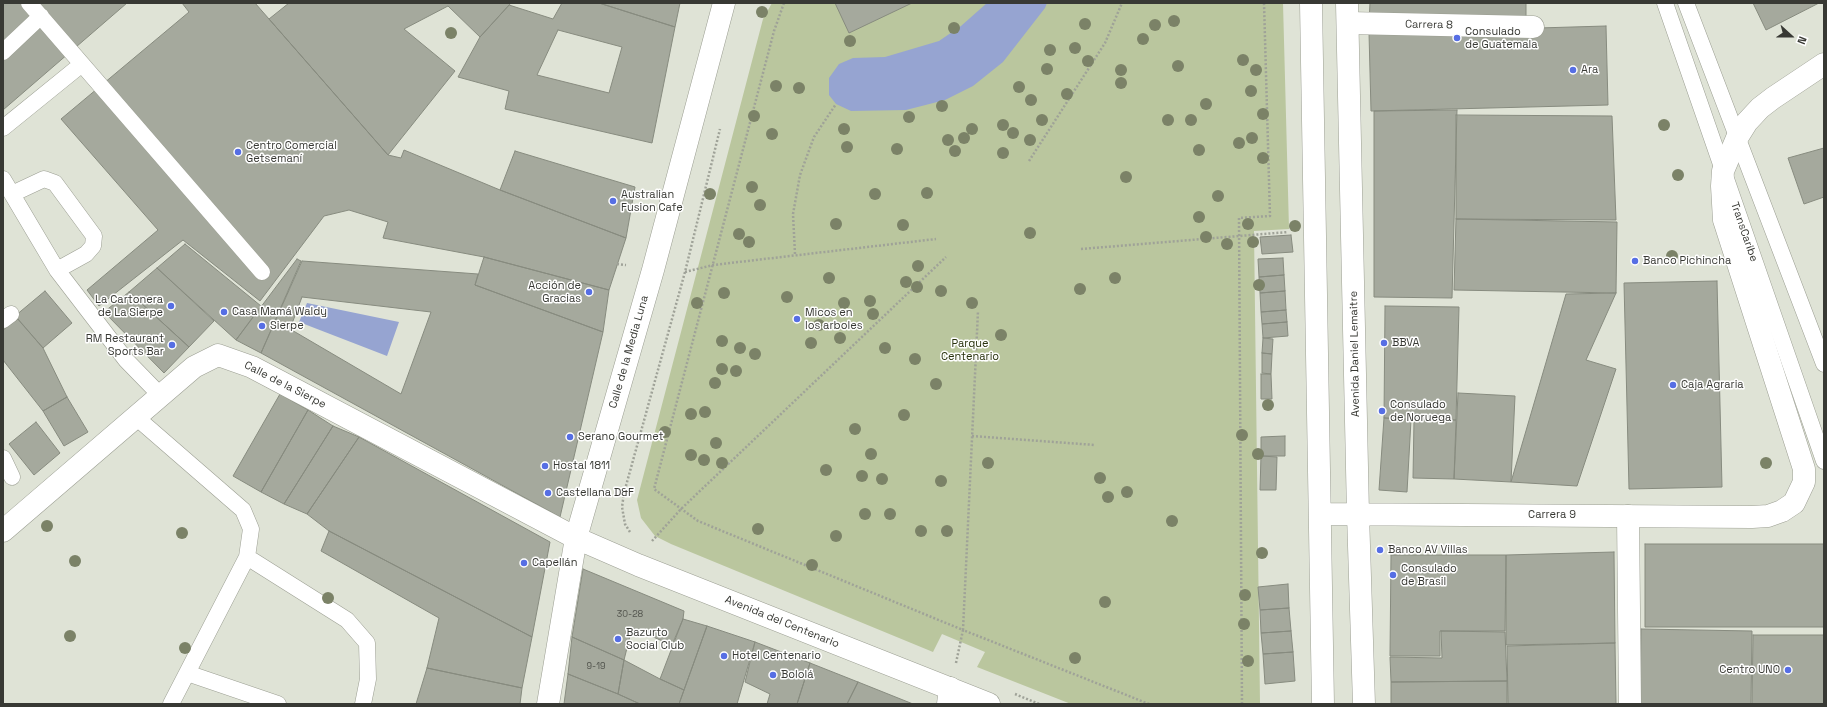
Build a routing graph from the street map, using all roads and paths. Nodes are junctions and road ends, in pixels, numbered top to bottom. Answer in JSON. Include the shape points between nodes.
{"nodes":[{"id":1,"x":29,"y":3,"type":"edge"},
{"id":2,"x":724,"y":3,"type":"edge"},
{"id":3,"x":784,"y":3,"type":"edge"},
{"id":4,"x":1122,"y":3,"type":"edge"},
{"id":5,"x":1264,"y":3,"type":"edge"},
{"id":6,"x":1311,"y":3,"type":"edge"},
{"id":7,"x":1665,"y":3,"type":"edge"},
{"id":8,"x":1686,"y":3,"type":"edge"},
{"id":9,"x":1348,"y":13,"type":"edge"},
{"id":10,"x":41,"y":16,"type":"junction"},
{"id":11,"x":1533,"y":27,"type":"dead end"},
{"id":12,"x":3,"y":52,"type":"edge"},
{"id":13,"x":82,"y":64,"type":"junction"},
{"id":14,"x":1824,"y":64,"type":"edge"},
{"id":15,"x":836,"y":104,"type":"dead end"},
{"id":16,"x":721,"y":127,"type":"dead end"},
{"id":17,"x":3,"y":128,"type":"edge"},
{"id":18,"x":1738,"y":138,"type":"junction"},
{"id":19,"x":1029,"y":161,"type":"dead end"},
{"id":20,"x":1723,"y":171,"type":"junction"},
{"id":21,"x":3,"y":179,"type":"edge"},
{"id":22,"x":12,"y":194,"type":"junction"},
{"id":23,"x":1315,"y":229,"type":"junction"},
{"id":24,"x":1239,"y":236,"type":"junction"},
{"id":25,"x":936,"y":239,"type":"dead end"},
{"id":26,"x":1081,"y":249,"type":"dead end"},
{"id":27,"x":795,"y":254,"type":"junction"},
{"id":28,"x":946,"y":257,"type":"dead end"},
{"id":29,"x":713,"y":265,"type":"junction"},
{"id":30,"x":57,"y":270,"type":"junction"},
{"id":31,"x":653,"y":270,"type":"junction"},
{"id":32,"x":262,"y":272,"type":"dead end"},
{"id":33,"x":685,"y":272,"type":"junction"},
{"id":34,"x":978,"y":311,"type":"dead end"},
{"id":35,"x":1824,"y":364,"type":"edge"},
{"id":36,"x":162,"y":396,"type":"junction"},
{"id":37,"x":137,"y":418,"type":"junction"},
{"id":38,"x":972,"y":436,"type":"junction"},
{"id":39,"x":1095,"y":445,"type":"dead end"},
{"id":40,"x":3,"y":458,"type":"edge"},
{"id":41,"x":1824,"y":461,"type":"edge"},
{"id":42,"x":12,"y":477,"type":"dead end"},
{"id":43,"x":681,"y":509,"type":"junction"},
{"id":44,"x":1320,"y":514,"type":"junction"},
{"id":45,"x":1358,"y":514,"type":"junction"},
{"id":46,"x":1628,"y":516,"type":"junction"},
{"id":47,"x":3,"y":531,"type":"edge"},
{"id":48,"x":576,"y":538,"type":"junction"},
{"id":49,"x":247,"y":557,"type":"junction"},
{"id":50,"x":643,"y":557,"type":"junction"},
{"id":51,"x":963,"y":630,"type":"junction"},
{"id":52,"x":187,"y":673,"type":"junction"},
{"id":53,"x":1011,"y":693,"type":"dead end"},
{"id":54,"x":949,"y":696,"type":"edge"},
{"id":55,"x":171,"y":704,"type":"edge"},
{"id":56,"x":278,"y":704,"type":"edge"},
{"id":57,"x":363,"y":704,"type":"edge"},
{"id":58,"x":548,"y":704,"type":"edge"},
{"id":59,"x":989,"y":704,"type":"edge"},
{"id":60,"x":1039,"y":704,"type":"edge"},
{"id":61,"x":1149,"y":704,"type":"edge"},
{"id":62,"x":1242,"y":704,"type":"edge"},
{"id":63,"x":1323,"y":704,"type":"edge"},
{"id":64,"x":1364,"y":704,"type":"edge"},
{"id":65,"x":1630,"y":704,"type":"edge"}],
"edges":[{"from":1,"to":10,"type":"lane"},
{"from":2,"to":31,"type":"street","name":"Calle de la Media Luna"},
{"from":3,"to":29,"type":"path","via":[[774,31]]},
{"from":4,"to":19,"type":"path","via":[[1105,44]]},
{"from":5,"to":24,"type":"path","via":[[1270,216],[1239,218]]},
{"from":6,"to":23,"type":"street"},
{"from":7,"to":20,"type":"lane","name":"TransCaribe"},
{"from":8,"to":18,"type":"lane"},
{"from":9,"to":11,"type":"street","name":"Carrera 8"},
{"from":9,"to":45,"type":"street","name":"Avenida Daniel Lemaitre"},
{"from":10,"to":12,"type":"lane"},
{"from":10,"to":13,"type":"lane"},
{"from":13,"to":17,"type":"lane"},
{"from":13,"to":32,"type":"lane"},
{"from":14,"to":18,"type":"street","via":[[1760,108],[1747,122]]},
{"from":15,"to":27,"type":"path","via":[[814,137],[800,175],[793,214]]},
{"from":16,"to":33,"type":"path"},
{"from":18,"to":20,"type":"street"},
{"from":18,"to":35,"type":"lane"},
{"from":20,"to":41,"type":"lane","name":"TransCaribe"},
{"from":20,"to":46,"type":"street","name":"Carrera 9","via":[[1724,220],[1804,469],[1804,482],[1794,503],[1768,516]]},
{"from":21,"to":22,"type":"lane"},
{"from":22,"to":30,"type":"lane"},
{"from":22,"to":30,"type":"lane","via":[[44,179],[55,183],[94,236],[93,246],[86,254]]},
{"from":23,"to":24,"type":"path"},
{"from":23,"to":44,"type":"street"},
{"from":24,"to":26,"type":"path"},
{"from":24,"to":62,"type":"path"},
{"from":25,"to":27,"type":"path"},
{"from":27,"to":29,"type":"path"},
{"from":28,"to":43,"type":"path"},
{"from":29,"to":33,"type":"path"},
{"from":29,"to":43,"type":"path","via":[[654,489]]},
{"from":30,"to":36,"type":"lane","via":[[126,360]]},
{"from":31,"to":33,"type":"path"},
{"from":31,"to":48,"type":"street","name":"Calle de la Media Luna"},
{"from":33,"to":50,"type":"path","via":[[624,493],[622,507],[625,524]]},
{"from":34,"to":38,"type":"path"},
{"from":36,"to":37,"type":"street","name":"Calle de la Sierpe"},
{"from":36,"to":48,"type":"street","name":"Calle de la Sierpe","via":[[194,368],[218,355],[252,367]]},
{"from":37,"to":47,"type":"street","name":"Calle de la Sierpe"},
{"from":37,"to":49,"type":"lane","via":[[243,510],[251,529]]},
{"from":38,"to":39,"type":"path"},
{"from":38,"to":51,"type":"path"},
{"from":40,"to":42,"type":"lane"},
{"from":43,"to":50,"type":"path","via":[[655,536]]},
{"from":43,"to":51,"type":"path","via":[[698,521]]},
{"from":44,"to":45,"type":"street","name":"Carrera 9"},
{"from":44,"to":63,"type":"street"},
{"from":45,"to":46,"type":"street","name":"Carrera 9"},
{"from":45,"to":64,"type":"street","name":"Avenida Daniel Lemaitre"},
{"from":46,"to":65,"type":"street"},
{"from":48,"to":50,"type":"street","name":"Avenida del Centenario"},
{"from":48,"to":58,"type":"street","name":"Calle de la Media Luna"},
{"from":49,"to":52,"type":"lane"},
{"from":49,"to":57,"type":"lane","via":[[346,620],[367,643],[368,679]]},
{"from":50,"to":54,"type":"street","name":"Avenida del Centenario"},
{"from":51,"to":54,"type":"path"},
{"from":51,"to":61,"type":"path"},
{"from":52,"to":55,"type":"lane"},
{"from":52,"to":56,"type":"lane"},
{"from":53,"to":60,"type":"path"},
{"from":54,"to":59,"type":"street","name":"Avenida del Centenario"}]}
